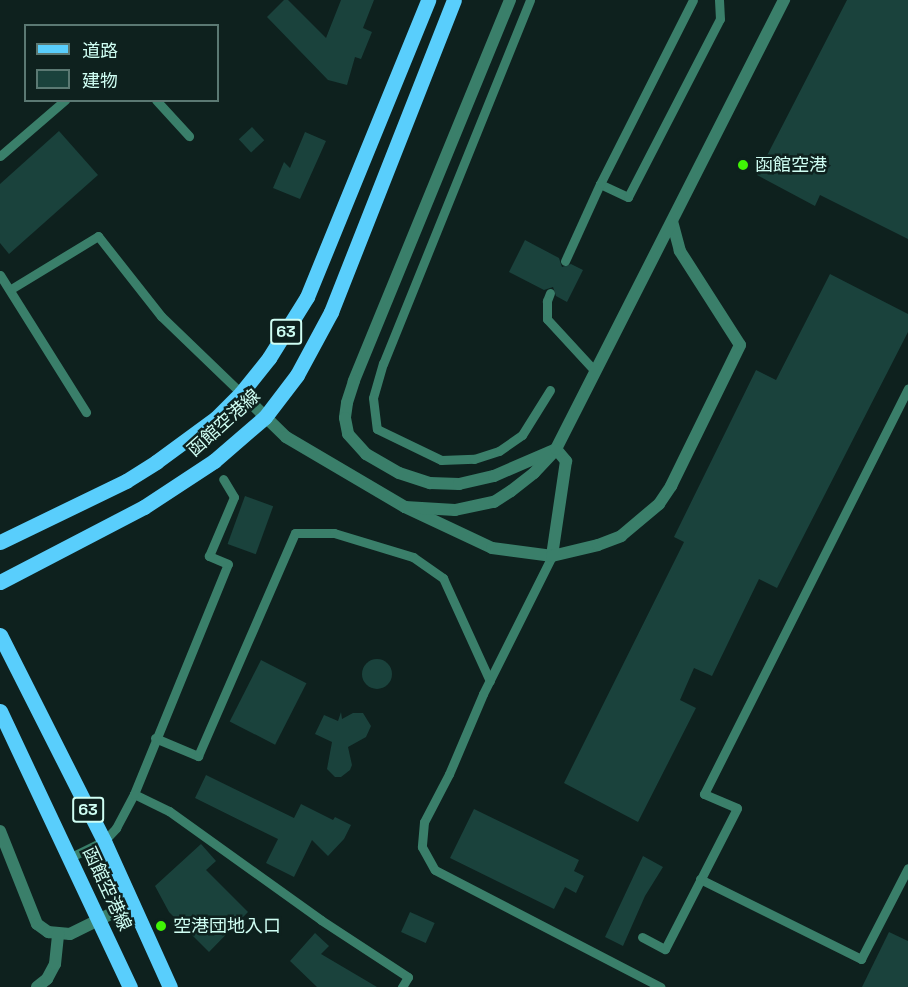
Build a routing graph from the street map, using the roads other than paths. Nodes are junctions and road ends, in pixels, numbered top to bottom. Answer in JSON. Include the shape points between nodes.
{"nodes":[{"id":1,"x":428,"y":0,"type":"edge"},
{"id":2,"x":454,"y":0,"type":"edge"},
{"id":3,"x":510,"y":0,"type":"edge"},
{"id":4,"x":530,"y":0,"type":"edge"},
{"id":5,"x":693,"y":0,"type":"edge"},
{"id":6,"x":719,"y":0,"type":"edge"},
{"id":7,"x":784,"y":0,"type":"edge"},
{"id":8,"x":63,"y":102,"type":"edge"},
{"id":9,"x":158,"y":102,"type":"edge"},
{"id":10,"x":189,"y":136,"type":"dead end"},
{"id":11,"x":0,"y":156,"type":"edge"},
{"id":12,"x":600,"y":184,"type":"junction"},
{"id":13,"x":672,"y":222,"type":"junction"},
{"id":14,"x":565,"y":261,"type":"dead end"},
{"id":15,"x":0,"y":275,"type":"edge"},
{"id":16,"x":11,"y":289,"type":"junction"},
{"id":17,"x":550,"y":293,"type":"dead end"},
{"id":18,"x":595,"y":371,"type":"junction"},
{"id":19,"x":908,"y":388,"type":"edge"},
{"id":20,"x":550,"y":390,"type":"dead end"},
{"id":21,"x":241,"y":393,"type":"junction"},
{"id":22,"x":86,"y":412,"type":"dead end"},
{"id":23,"x":265,"y":417,"type":"junction"},
{"id":24,"x":556,"y":449,"type":"junction"},
{"id":25,"x":224,"y":479,"type":"dead end"},
{"id":26,"x":405,"y":507,"type":"junction"},
{"id":27,"x":0,"y":542,"type":"edge"},
{"id":28,"x":552,"y":556,"type":"junction"},
{"id":29,"x":0,"y":582,"type":"edge"},
{"id":30,"x":0,"y":635,"type":"edge"},
{"id":31,"x":490,"y":681,"type":"junction"},
{"id":32,"x":0,"y":711,"type":"edge"},
{"id":33,"x":155,"y":738,"type":"junction"},
{"id":34,"x":134,"y":795,"type":"junction"},
{"id":35,"x":0,"y":831,"type":"edge"},
{"id":36,"x":104,"y":841,"type":"junction"},
{"id":37,"x":71,"y":857,"type":"junction"},
{"id":38,"x":908,"y":868,"type":"edge"},
{"id":39,"x":700,"y":879,"type":"junction"},
{"id":40,"x":131,"y":904,"type":"junction"},
{"id":41,"x":100,"y":920,"type":"junction"},
{"id":42,"x":58,"y":934,"type":"junction"},
{"id":43,"x":642,"y":937,"type":"dead end"},
{"id":44,"x":37,"y":987,"type":"edge"},
{"id":45,"x":130,"y":987,"type":"edge"},
{"id":46,"x":170,"y":987,"type":"edge"},
{"id":47,"x":402,"y":987,"type":"edge"},
{"id":48,"x":661,"y":987,"type":"edge"}],
"edges":[{"from":1,"to":21,"type":"main road","name":"函館空港線","number":"63","via":[[307,297],[269,358]]},
{"from":2,"to":23,"type":"main road","name":"函館空港線","number":"63","via":[[331,312],[297,375]]},
{"from":3,"to":24,"type":"street","via":[[354,381],[345,418],[348,434],[366,454],[399,473],[430,483],[459,484],[494,476]]},
{"from":4,"to":20,"type":"lane","via":[[383,363],[373,398],[377,429],[441,460],[474,459],[499,451],[522,435]]},
{"from":5,"to":12,"type":"lane"},
{"from":6,"to":12,"type":"lane","via":[[720,19],[628,197]]},
{"from":7,"to":13,"type":"street"},
{"from":8,"to":11,"type":"lane"},
{"from":9,"to":10,"type":"lane"},
{"from":12,"to":14,"type":"lane"},
{"from":13,"to":18,"type":"street"},
{"from":13,"to":28,"type":"street","via":[[680,251],[740,345],[659,504],[621,536]]},
{"from":15,"to":16,"type":"lane"},
{"from":16,"to":21,"type":"lane","via":[[98,236],[161,316]]},
{"from":16,"to":22,"type":"lane"},
{"from":17,"to":18,"type":"lane","via":[[547,319]]},
{"from":18,"to":24,"type":"street"},
{"from":19,"to":39,"type":"lane","via":[[704,794],[737,808]]},
{"from":21,"to":23,"type":"street"},
{"from":21,"to":27,"type":"main road","name":"函館空港線","number":"63","via":[[188,440],[126,481]]},
{"from":23,"to":26,"type":"street","via":[[315,456]]},
{"from":23,"to":29,"type":"main road","name":"函館空港線","number":"63","via":[[214,461],[144,507]]},
{"from":24,"to":26,"type":"street","via":[[534,473],[494,502],[456,510]]},
{"from":24,"to":28,"type":"street","via":[[566,461]]},
{"from":25,"to":33,"type":"lane","via":[[234,497],[209,556],[228,564]]},
{"from":26,"to":28,"type":"street","via":[[492,548]]},
{"from":28,"to":31,"type":"lane"},
{"from":30,"to":36,"type":"main road","name":"函館空港線","number":"63"},
{"from":31,"to":33,"type":"lane","via":[[443,578],[413,557],[345,536],[295,533],[198,756]]},
{"from":31,"to":48,"type":"lane","via":[[424,822],[422,847],[435,870]]},
{"from":32,"to":37,"type":"main road","name":"函館空港線","number":"63"},
{"from":33,"to":34,"type":"lane"},
{"from":34,"to":36,"type":"lane"},
{"from":34,"to":47,"type":"lane","via":[[169,811],[408,977]]},
{"from":35,"to":42,"type":"street","via":[[37,924]]},
{"from":36,"to":37,"type":"lane"},
{"from":36,"to":40,"type":"main road","name":"函館空港線","number":"63"},
{"from":37,"to":41,"type":"main road","name":"函館空港線","number":"63"},
{"from":38,"to":39,"type":"lane","via":[[861,959]]},
{"from":39,"to":43,"type":"lane","via":[[665,949]]},
{"from":40,"to":41,"type":"street"},
{"from":40,"to":46,"type":"main road","name":"函館空港線","number":"63"},
{"from":41,"to":42,"type":"street","via":[[70,934]]},
{"from":41,"to":45,"type":"main road","name":"函館空港線","number":"63"},
{"from":42,"to":44,"type":"street","via":[[55,964]]}]}
